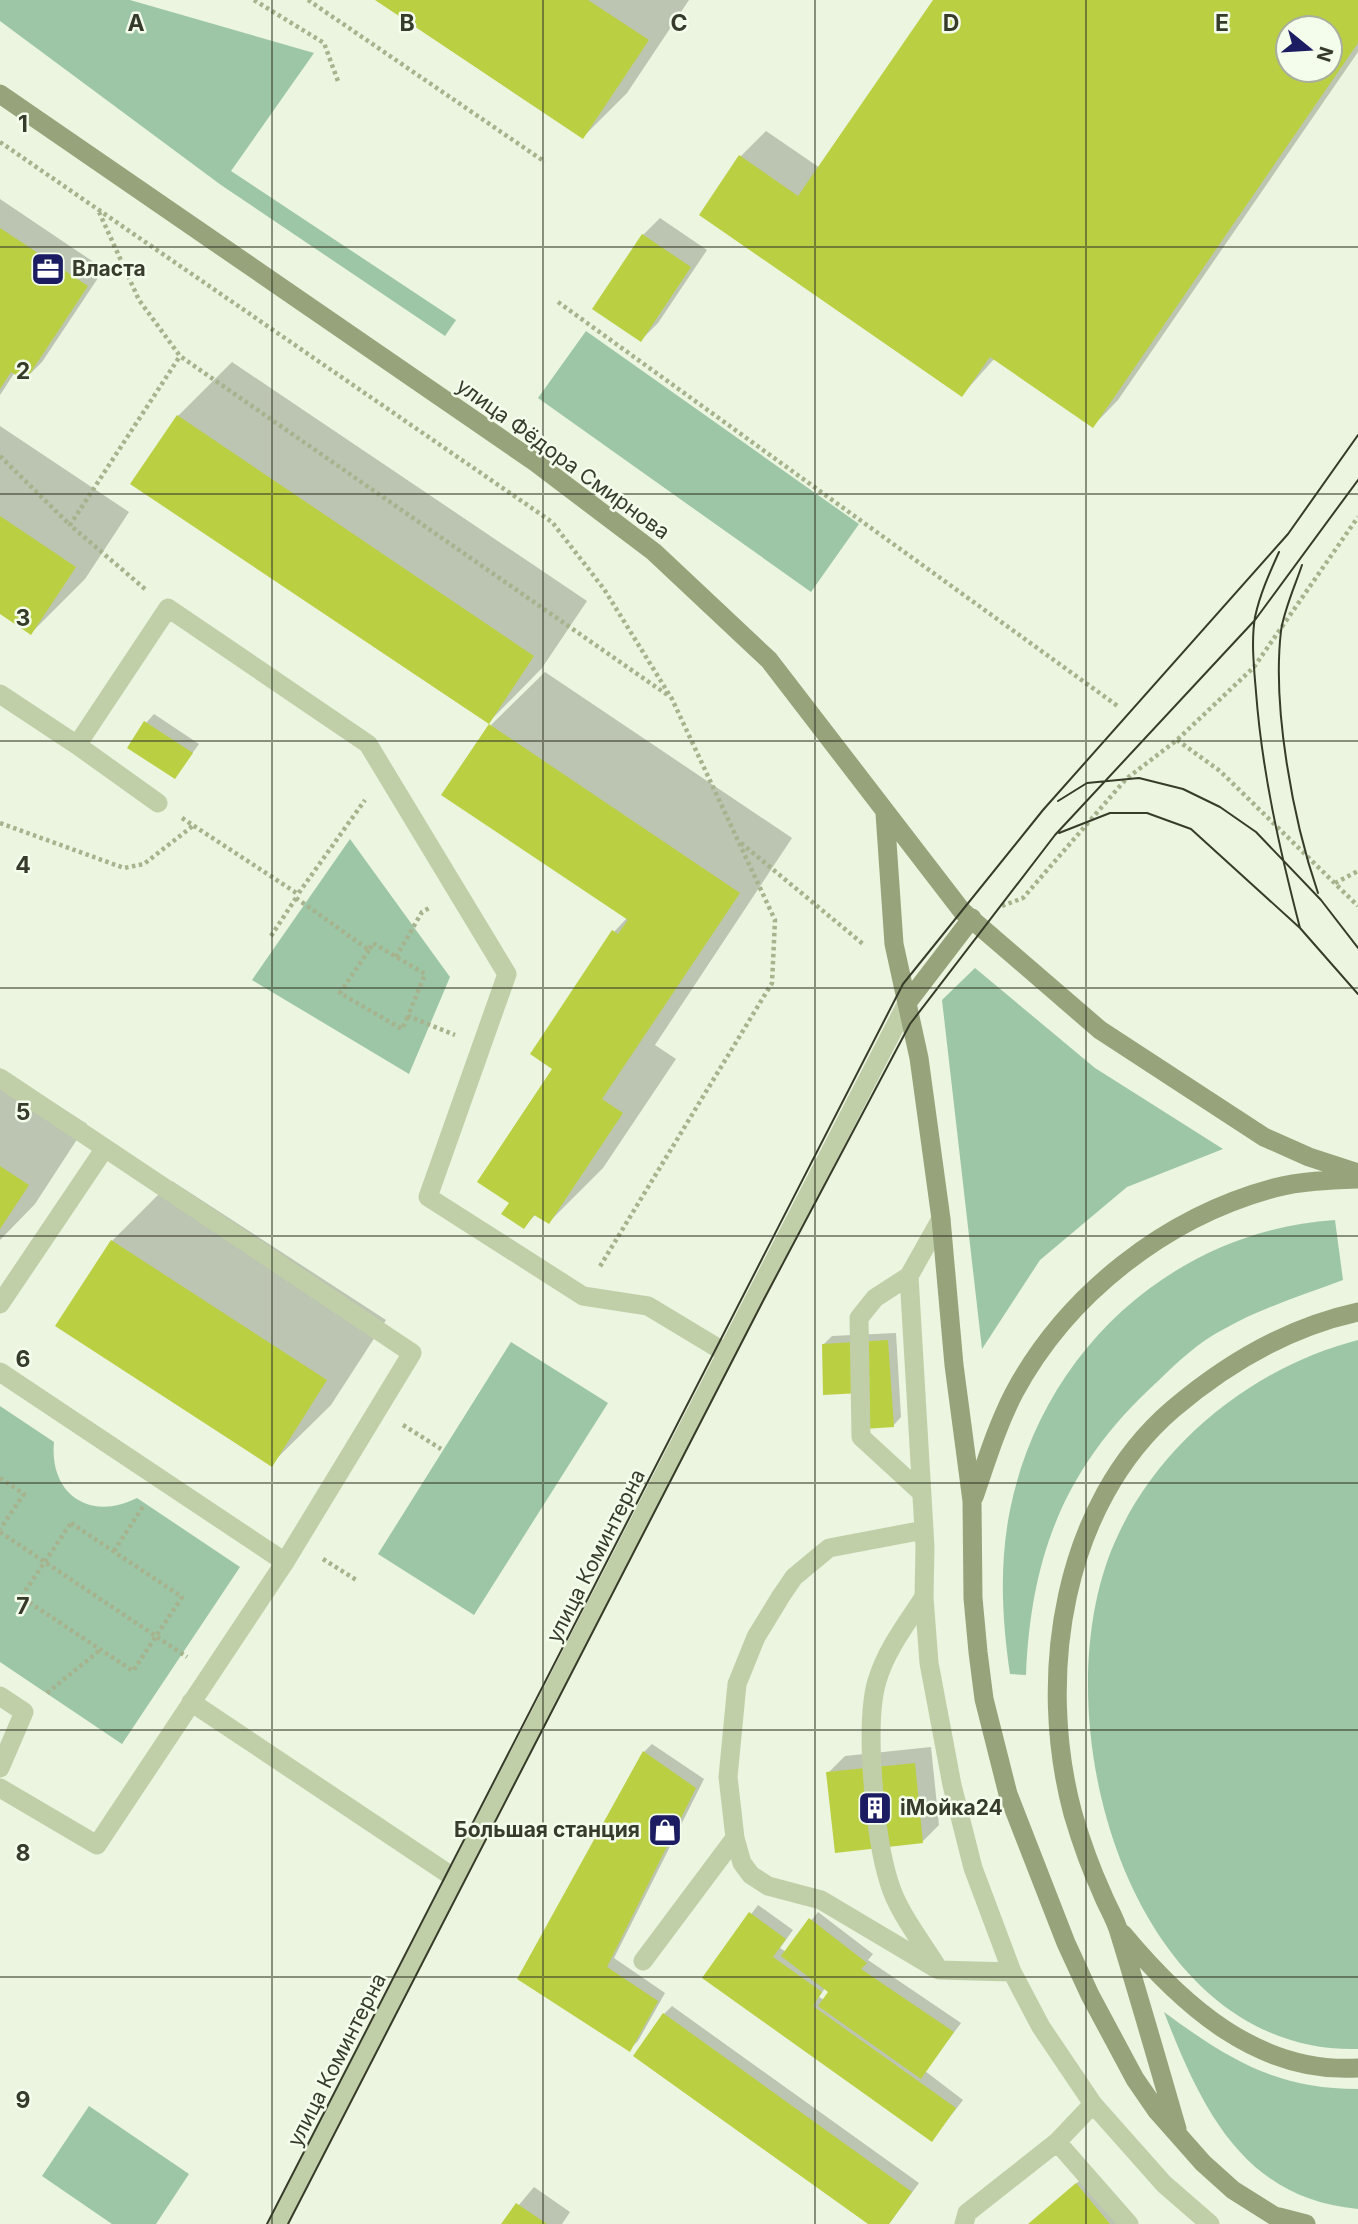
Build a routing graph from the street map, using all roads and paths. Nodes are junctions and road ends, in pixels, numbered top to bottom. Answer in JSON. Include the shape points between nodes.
{"nodes":[{"id":1,"x":254,"y":0,"type":"edge"},
{"id":2,"x":308,"y":0,"type":"edge"},
{"id":3,"x":339,"y":83,"type":"dead end"},
{"id":4,"x":0,"y":94,"type":"edge"},
{"id":5,"x":0,"y":142,"type":"edge"},
{"id":6,"x":545,"y":162,"type":"dead end"},
{"id":7,"x":97,"y":209,"type":"junction"},
{"id":8,"x":558,"y":302,"type":"dead end"},
{"id":9,"x":180,"y":356,"type":"junction"},
{"id":10,"x":0,"y":456,"type":"edge"},
{"id":11,"x":1358,"y":517,"type":"edge"},
{"id":12,"x":70,"y":525,"type":"junction"},
{"id":13,"x":168,"y":608,"type":"junction"},
{"id":14,"x":0,"y":694,"type":"edge"},
{"id":15,"x":672,"y":699,"type":"junction"},
{"id":16,"x":1119,"y":706,"type":"dead end"},
{"id":17,"x":1177,"y":740,"type":"junction"},
{"id":18,"x":77,"y":745,"type":"junction"},
{"id":19,"x":385,"y":772,"type":"junction"},
{"id":20,"x":158,"y":803,"type":"joint"},
{"id":21,"x":886,"y":813,"type":"junction"},
{"id":22,"x":0,"y":823,"type":"edge"},
{"id":23,"x":194,"y":825,"type":"junction"},
{"id":24,"x":738,"y":840,"type":"junction"},
{"id":25,"x":1358,"y":871,"type":"edge"},
{"id":26,"x":1335,"y":883,"type":"junction"},
{"id":27,"x":458,"y":893,"type":"junction"},
{"id":28,"x":297,"y":896,"type":"junction"},
{"id":29,"x":1358,"y":906,"type":"edge"},
{"id":30,"x":972,"y":918,"type":"junction"},
{"id":31,"x":271,"y":936,"type":"dead end"},
{"id":32,"x":894,"y":944,"type":"junction"},
{"id":33,"x":369,"y":950,"type":"junction"},
{"id":34,"x":396,"y":957,"type":"junction"},
{"id":35,"x":907,"y":1003,"type":"junction"},
{"id":36,"x":408,"y":1016,"type":"junction"},
{"id":37,"x":481,"y":1045,"type":"junction"},
{"id":38,"x":0,"y":1078,"type":"edge"},
{"id":39,"x":105,"y":1148,"type":"junction"},
{"id":40,"x":1358,"y":1173,"type":"edge"},
{"id":41,"x":1358,"y":1179,"type":"edge"},
{"id":42,"x":941,"y":1219,"type":"junction"},
{"id":43,"x":909,"y":1276,"type":"junction"},
{"id":44,"x":583,"y":1296,"type":"junction"},
{"id":45,"x":0,"y":1304,"type":"edge"},
{"id":46,"x":1358,"y":1312,"type":"edge"},
{"id":47,"x":726,"y":1353,"type":"junction"},
{"id":48,"x":0,"y":1372,"type":"edge"},
{"id":49,"x":379,"y":1409,"type":"junction"},
{"id":50,"x":441,"y":1449,"type":"dead end"},
{"id":51,"x":0,"y":1478,"type":"edge"},
{"id":52,"x":161,"y":1480,"type":"junction"},
{"id":53,"x":922,"y":1493,"type":"junction"},
{"id":54,"x":972,"y":1501,"type":"junction"},
{"id":55,"x":924,"y":1530,"type":"junction"},
{"id":56,"x":0,"y":1531,"type":"edge"},
{"id":57,"x":296,"y":1543,"type":"junction"},
{"id":58,"x":114,"y":1551,"type":"junction"},
{"id":59,"x":45,"y":1562,"type":"junction"},
{"id":60,"x":285,"y":1562,"type":"junction"},
{"id":61,"x":358,"y":1581,"type":"dead end"},
{"id":62,"x":924,"y":1597,"type":"junction"},
{"id":63,"x":156,"y":1636,"type":"junction"},
{"id":64,"x":100,"y":1650,"type":"junction"},
{"id":65,"x":211,"y":1673,"type":"junction"},
{"id":66,"x":0,"y":1696,"type":"edge"},
{"id":67,"x":191,"y":1702,"type":"junction"},
{"id":68,"x":24,"y":1712,"type":"junction"},
{"id":69,"x":0,"y":1768,"type":"edge"},
{"id":70,"x":0,"y":1788,"type":"edge"},
{"id":71,"x":735,"y":1838,"type":"junction"},
{"id":72,"x":456,"y":1880,"type":"junction"},
{"id":73,"x":1118,"y":1928,"type":"junction"},
{"id":74,"x":643,"y":1961,"type":"dead end"},
{"id":75,"x":939,"y":1970,"type":"junction"},
{"id":76,"x":1012,"y":1972,"type":"junction"},
{"id":77,"x":1358,"y":2068,"type":"edge"},
{"id":78,"x":1093,"y":2104,"type":"junction"},
{"id":79,"x":1179,"y":2135,"type":"junction"},
{"id":80,"x":1057,"y":2142,"type":"junction"},
{"id":81,"x":1283,"y":2220,"type":"edge"},
{"id":82,"x":278,"y":2224,"type":"edge"},
{"id":83,"x":964,"y":2224,"type":"edge"},
{"id":84,"x":1129,"y":2224,"type":"edge"},
{"id":85,"x":1210,"y":2224,"type":"edge"},
{"id":86,"x":1306,"y":2224,"type":"edge"}],
"edges":[{"from":1,"to":3,"type":"path","via":[[324,43]]},
{"from":2,"to":6,"type":"path"},
{"from":4,"to":21,"type":"main road","name":"улица Фёдора Смирнова","via":[[535,462],[654,552],[769,660]]},
{"from":5,"to":7,"type":"path"},
{"from":7,"to":9,"type":"path","via":[[139,300]]},
{"from":7,"to":15,"type":"path","via":[[552,522],[604,589]]},
{"from":8,"to":16,"type":"path"},
{"from":9,"to":12,"type":"path"},
{"from":9,"to":15,"type":"path"},
{"from":10,"to":12,"type":"path"},
{"from":11,"to":17,"type":"path","via":[[1254,667]]},
{"from":12,"to":13,"type":"path"},
{"from":13,"to":18,"type":"street"},
{"from":13,"to":19,"type":"street","via":[[368,744]]},
{"from":14,"to":18,"type":"street"},
{"from":15,"to":24,"type":"path"},
{"from":17,"to":26,"type":"path","via":[[1220,771]]},
{"from":17,"to":30,"type":"path","via":[[1126,779],[1023,898]]},
{"from":18,"to":20,"type":"street"},
{"from":19,"to":27,"type":"street"},
{"from":19,"to":28,"type":"path"},
{"from":20,"to":23,"type":"path"},
{"from":21,"to":30,"type":"main road","name":"улица Фёдора Смирнова"},
{"from":21,"to":32,"type":"main road"},
{"from":22,"to":23,"type":"path","via":[[124,868],[144,864]]},
{"from":23,"to":28,"type":"path"},
{"from":24,"to":32,"type":"path","via":[[860,944]]},
{"from":24,"to":44,"type":"path","via":[[775,920],[772,984]]},
{"from":25,"to":26,"type":"path"},
{"from":26,"to":29,"type":"path"},
{"from":27,"to":34,"type":"path","via":[[422,912]]},
{"from":27,"to":37,"type":"street","via":[[507,974]]},
{"from":28,"to":31,"type":"path"},
{"from":28,"to":33,"type":"path"},
{"from":30,"to":35,"type":"main road","name":"улица Коминтерна"},
{"from":30,"to":40,"type":"main road","name":"улица Фёдора Смирнова","via":[[1100,1030],[1192,1091],[1264,1136]]},
{"from":32,"to":35,"type":"main road"},
{"from":33,"to":34,"type":"path","via":[[373,943]]},
{"from":33,"to":36,"type":"path","via":[[340,993],[402,1029]]},
{"from":34,"to":36,"type":"path","via":[[425,974]]},
{"from":35,"to":42,"type":"main road"},
{"from":35,"to":47,"type":"street","name":"улица Коминтерна"},
{"from":36,"to":37,"type":"path"},
{"from":37,"to":44,"type":"street","via":[[428,1197]]},
{"from":38,"to":39,"type":"street"},
{"from":39,"to":45,"type":"street"},
{"from":39,"to":49,"type":"street","via":[[412,1353]]},
{"from":41,"to":54,"type":"main road","via":[[1276,1187],[1227,1203],[1183,1224],[1119,1268],[1090,1293],[1029,1368],[1003,1419]]},
{"from":42,"to":43,"type":"street"},
{"from":42,"to":54,"type":"main road"},
{"from":43,"to":53,"type":"street"},
{"from":43,"to":53,"type":"street","via":[[875,1298],[859,1318],[862,1437]]},
{"from":44,"to":47,"type":"street","via":[[648,1306]]},
{"from":46,"to":73,"type":"main road","via":[[1290,1334],[1230,1366],[1187,1397],[1146,1435],[1102,1498],[1072,1572],[1060,1640],[1061,1734],[1083,1847]]},
{"from":47,"to":72,"type":"street","name":"улица Коминтерна"},
{"from":48,"to":52,"type":"street"},
{"from":49,"to":50,"type":"path"},
{"from":49,"to":57,"type":"street"},
{"from":51,"to":56,"type":"path","via":[[24,1493]]},
{"from":52,"to":58,"type":"path"},
{"from":52,"to":60,"type":"street"},
{"from":53,"to":55,"type":"street"},
{"from":54,"to":79,"type":"main road","via":[[978,1652],[984,1699],[1008,1794],[1045,1894],[1090,1995],[1135,2079]]},
{"from":55,"to":62,"type":"street"},
{"from":55,"to":71,"type":"street","via":[[829,1548],[794,1577],[781,1596],[756,1637],[737,1684],[728,1777]]},
{"from":56,"to":59,"type":"path"},
{"from":57,"to":60,"type":"street"},
{"from":57,"to":61,"type":"path"},
{"from":58,"to":59,"type":"path","via":[[71,1523]]},
{"from":58,"to":63,"type":"path","via":[[182,1597]]},
{"from":59,"to":63,"type":"path"},
{"from":59,"to":64,"type":"path","via":[[21,1597]]},
{"from":60,"to":65,"type":"street"},
{"from":62,"to":75,"type":"street","via":[[877,1679],[872,1704],[874,1798],[889,1884]]},
{"from":62,"to":76,"type":"street","via":[[929,1663],[952,1785],[973,1868]]},
{"from":63,"to":64,"type":"path","via":[[133,1671]]},
{"from":63,"to":65,"type":"path"},
{"from":64,"to":68,"type":"path"},
{"from":65,"to":67,"type":"street"},
{"from":66,"to":68,"type":"street"},
{"from":67,"to":70,"type":"street","via":[[97,1845]]},
{"from":67,"to":72,"type":"street"},
{"from":68,"to":69,"type":"street"},
{"from":71,"to":74,"type":"street"},
{"from":71,"to":75,"type":"street","via":[[751,1875],[768,1886],[821,1900]]},
{"from":72,"to":82,"type":"street","name":"улица Коминтерна"},
{"from":73,"to":77,"type":"main road","via":[[1158,1976],[1235,2036],[1278,2057],[1323,2067]]},
{"from":73,"to":79,"type":"main road"},
{"from":75,"to":76,"type":"street"},
{"from":76,"to":78,"type":"street","via":[[1041,2027]]},
{"from":78,"to":80,"type":"street"},
{"from":78,"to":85,"type":"street","via":[[1164,2184]]},
{"from":79,"to":81,"type":"main road","via":[[1233,2190]]},
{"from":80,"to":83,"type":"street","via":[[967,2213]]},
{"from":80,"to":84,"type":"street"},
{"from":81,"to":86,"type":"main road"}]}
